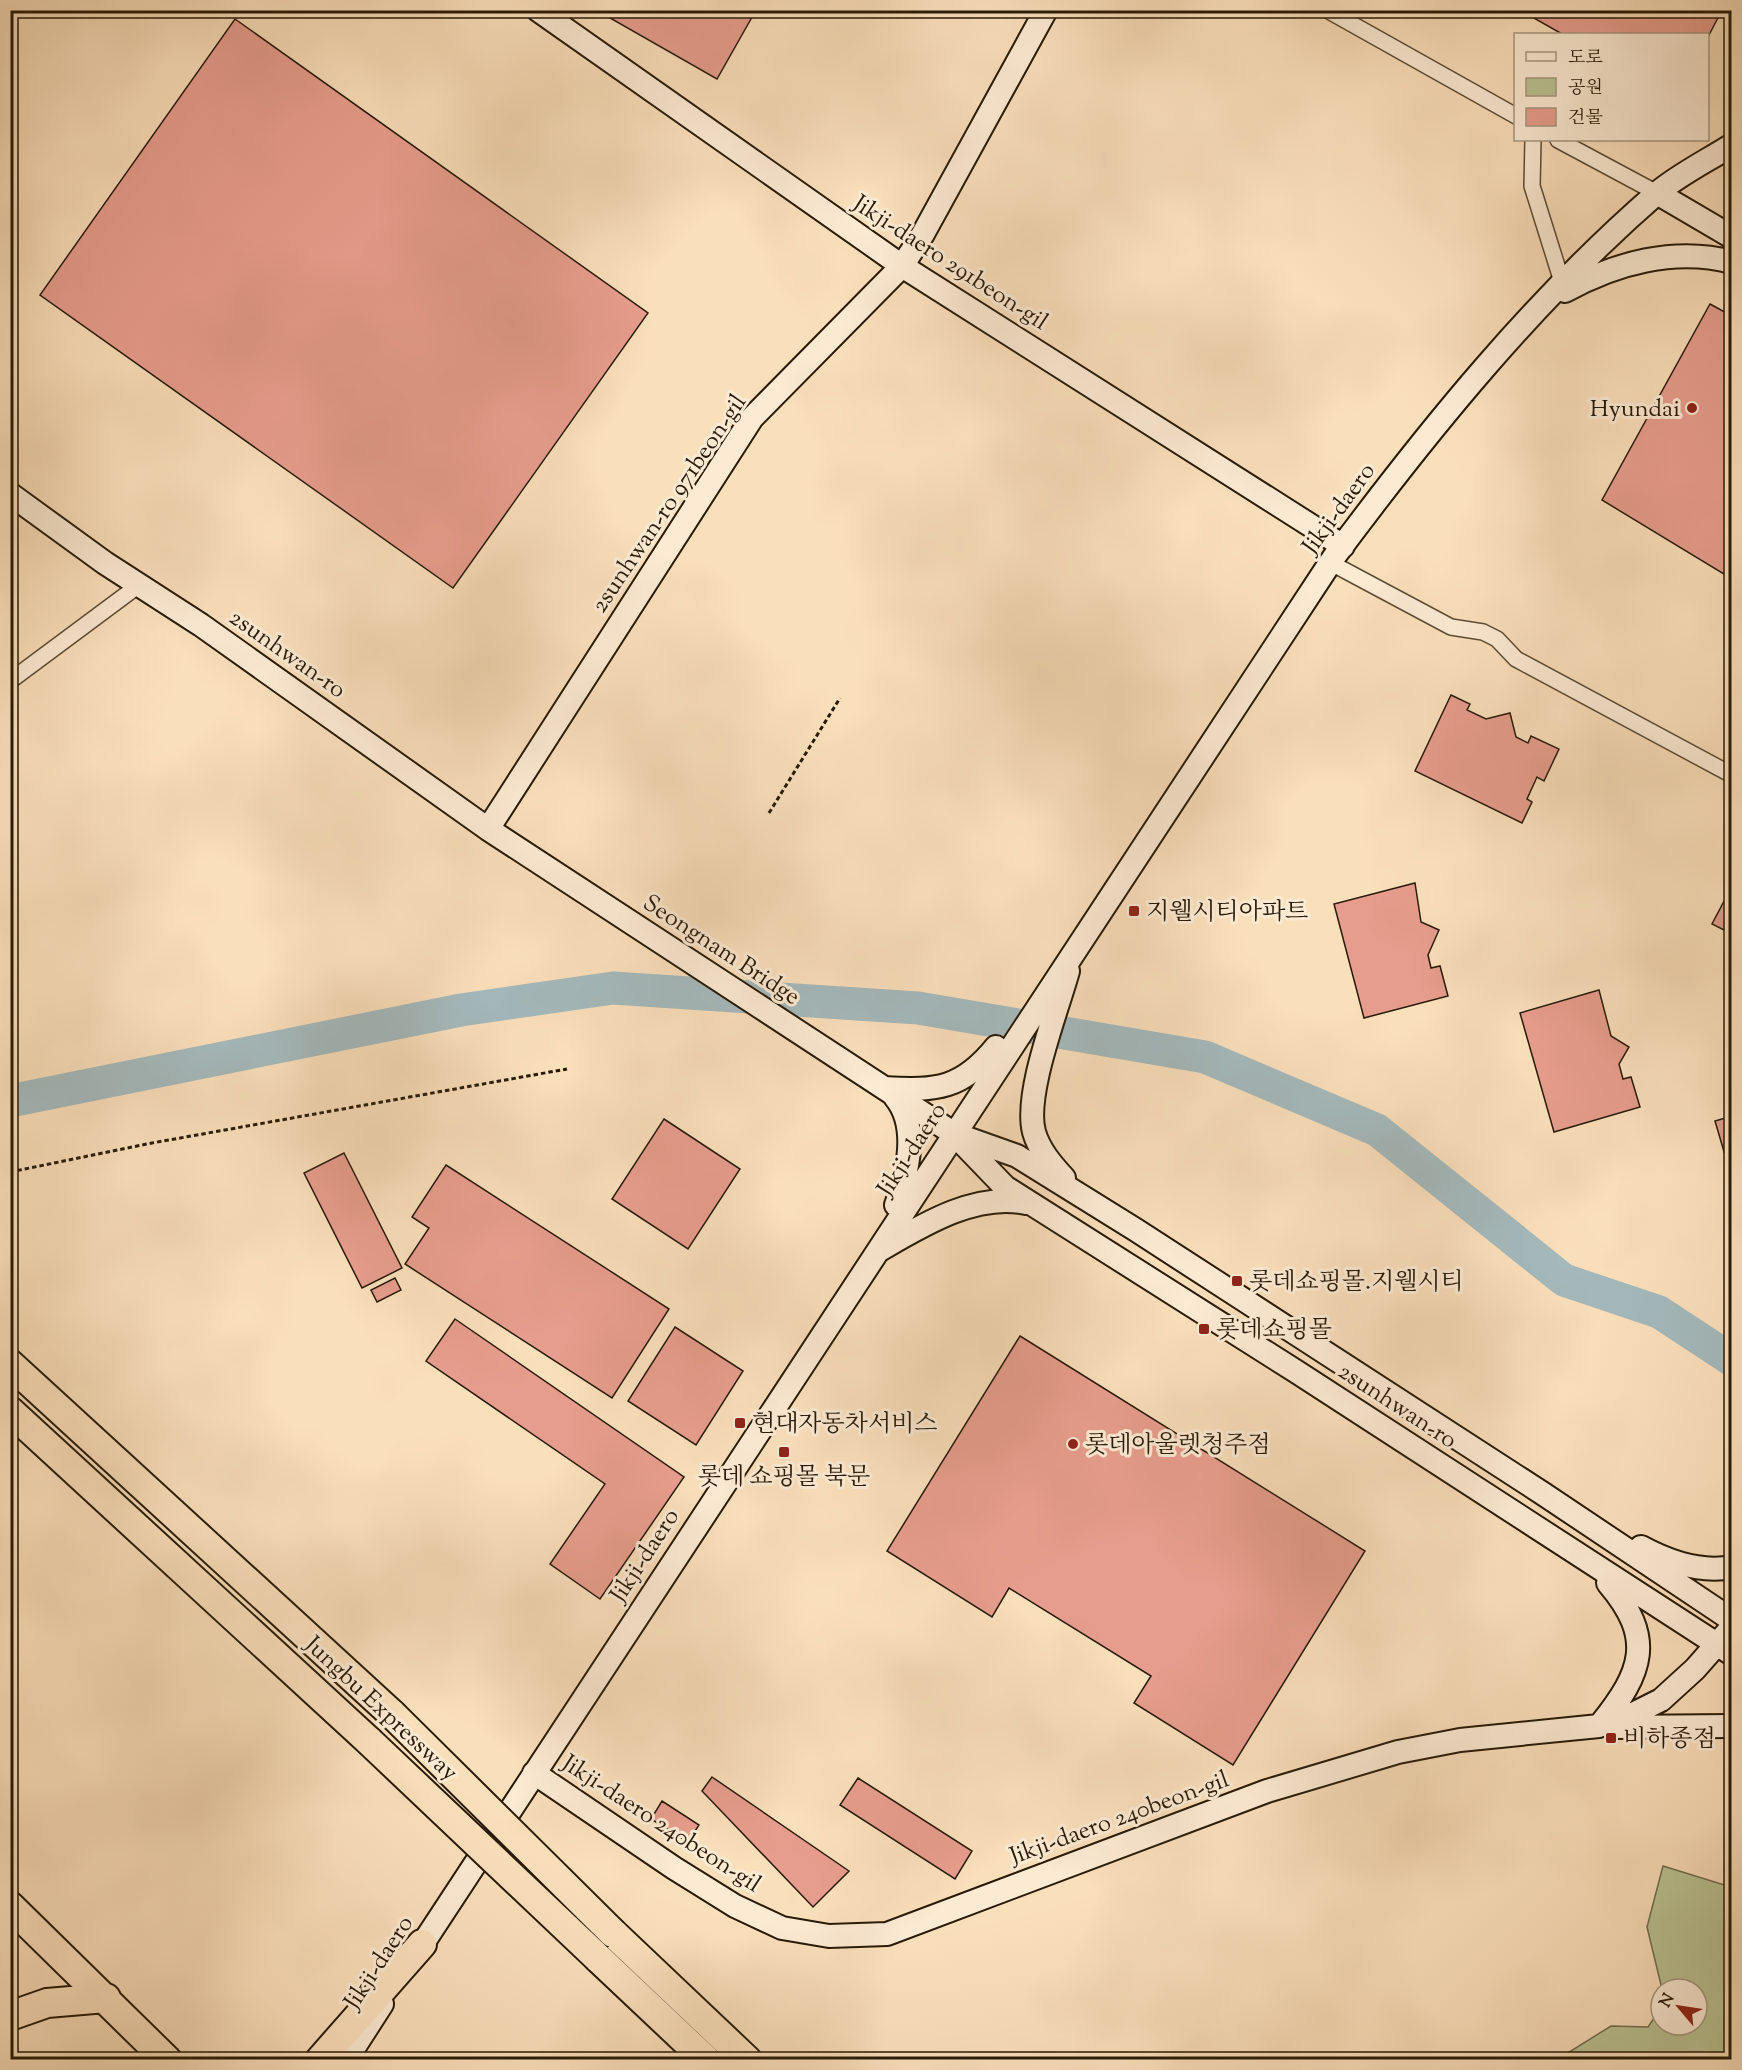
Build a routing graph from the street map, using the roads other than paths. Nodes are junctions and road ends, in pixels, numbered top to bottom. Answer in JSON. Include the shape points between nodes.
{"nodes":[{"id":1,"x":538,"y":10,"type":"edge"},
{"id":2,"x":1046,"y":10,"type":"edge"},
{"id":3,"x":1327,"y":10,"type":"edge"},
{"id":4,"x":1514,"y":115,"type":"edge"},
{"id":5,"x":1533,"y":141,"type":"edge"},
{"id":6,"x":1560,"y":141,"type":"edge"},
{"id":7,"x":1731,"y":145,"type":"edge"},
{"id":8,"x":1657,"y":193,"type":"junction"},
{"id":9,"x":1731,"y":237,"type":"edge"},
{"id":10,"x":1731,"y":262,"type":"edge"},
{"id":11,"x":902,"y":266,"type":"junction"},
{"id":12,"x":1563,"y":285,"type":"junction"},
{"id":13,"x":1536,"y":310,"type":"junction"},
{"id":14,"x":10,"y":494,"type":"edge"},
{"id":15,"x":1337,"y":555,"type":"junction"},
{"id":16,"x":139,"y":585,"type":"junction"},
{"id":17,"x":10,"y":681,"type":"edge"},
{"id":18,"x":1731,"y":774,"type":"edge"},
{"id":19,"x":488,"y":829,"type":"junction"},
{"id":20,"x":534,"y":858,"type":"joint"},
{"id":21,"x":1064,"y":964,"type":"junction"},
{"id":22,"x":985,"y":1072,"type":"junction"},
{"id":23,"x":883,"y":1086,"type":"junction"},
{"id":24,"x":953,"y":1133,"type":"junction"},
{"id":25,"x":1077,"y":1193,"type":"junction"},
{"id":26,"x":1032,"y":1204,"type":"junction"},
{"id":27,"x":874,"y":1253,"type":"junction"},
{"id":28,"x":10,"y":1364,"type":"edge"},
{"id":29,"x":10,"y":1411,"type":"edge"},
{"id":30,"x":1542,"y":1493,"type":"junction"},
{"id":31,"x":1593,"y":1564,"type":"junction"},
{"id":32,"x":1731,"y":1567,"type":"edge"},
{"id":33,"x":1731,"y":1620,"type":"edge"},
{"id":34,"x":1731,"y":1627,"type":"edge"},
{"id":35,"x":1724,"y":1649,"type":"edge"},
{"id":36,"x":1661,"y":1700,"type":"junction"},
{"id":37,"x":1599,"y":1726,"type":"junction"},
{"id":38,"x":1731,"y":1726,"type":"edge"},
{"id":39,"x":1644,"y":1727,"type":"junction"},
{"id":40,"x":534,"y":1773,"type":"junction"},
{"id":41,"x":10,"y":1906,"type":"edge"},
{"id":42,"x":422,"y":1944,"type":"junction"},
{"id":43,"x":106,"y":1998,"type":"junction"},
{"id":44,"x":10,"y":2016,"type":"edge"},
{"id":45,"x":167,"y":2060,"type":"edge"},
{"id":46,"x":320,"y":2060,"type":"edge"},
{"id":47,"x":346,"y":2060,"type":"edge"},
{"id":48,"x":706,"y":2060,"type":"edge"},
{"id":49,"x":747,"y":2060,"type":"edge"}],
"edges":[{"from":1,"to":11,"type":"street","name":"Jikji-daero 291beon-gil"},
{"from":2,"to":11,"type":"street","name":"2sunhwan-ro 971beon-gil"},
{"from":3,"to":4,"type":"street"},
{"from":5,"to":12,"type":"street","via":[[1532,186]]},
{"from":6,"to":8,"type":"street"},
{"from":7,"to":8,"type":"street","name":"Jikji-daero"},
{"from":8,"to":9,"type":"street"},
{"from":8,"to":12,"type":"street","name":"Jikji-daero"},
{"from":10,"to":13,"type":"street","via":[[1705,256],[1636,262],[1574,286]]},
{"from":11,"to":15,"type":"street","name":"Jikji-daero 291beon-gil"},
{"from":11,"to":19,"type":"street","name":"2sunhwan-ro 971beon-gil","via":[[752,418]]},
{"from":12,"to":13,"type":"street","name":"Jikji-daero"},
{"from":13,"to":15,"type":"street","name":"Jikji-daero","via":[[1407,460]]},
{"from":14,"to":16,"type":"street","name":"2sunhwan-ro"},
{"from":15,"to":18,"type":"street","via":[[1450,627],[1483,632],[1497,639],[1516,659]]},
{"from":15,"to":21,"type":"street","name":"Jikji-daero"},
{"from":16,"to":17,"type":"street"},
{"from":16,"to":19,"type":"street","name":"2sunhwan-ro","via":[[219,637]]},
{"from":19,"to":20,"type":"street","name":"2sunhwan-ro"},
{"from":20,"to":23,"type":"street","name":"Seongnam Bridge"},
{"from":21,"to":22,"type":"street","name":"Jikji-daero"},
{"from":21,"to":25,"type":"street","via":[[1058,1007],[1031,1100],[1034,1132],[1048,1160]]},
{"from":22,"to":23,"type":"street","via":[[948,1085],[911,1090]]},
{"from":22,"to":24,"type":"street","name":"Jikji-daero"},
{"from":23,"to":24,"type":"street","name":"2sunhwan-ro"},
{"from":23,"to":27,"type":"street","via":[[896,1097],[907,1115],[909,1145],[900,1194]]},
{"from":24,"to":25,"type":"street","name":"2sunhwan-ro","via":[[1017,1156]]},
{"from":24,"to":26,"type":"street","name":"2sunhwan-ro","via":[[1005,1187]]},
{"from":24,"to":27,"type":"street","name":"Jikji-daero"},
{"from":25,"to":30,"type":"street","name":"2sunhwan-ro"},
{"from":26,"to":27,"type":"street","via":[[997,1199],[970,1207],[916,1229]]},
{"from":26,"to":31,"type":"street","name":"2sunhwan-ro"},
{"from":27,"to":40,"type":"street","name":"Jikji-daero"},
{"from":28,"to":49,"type":"highway","name":"Jungbu Expressway","bridge":true,"via":[[392,1714]]},
{"from":29,"to":48,"type":"highway","name":"Jungbu Expressway","bridge":true,"via":[[369,1741]]},
{"from":30,"to":32,"type":"street","via":[[1678,1563],[1704,1568]]},
{"from":30,"to":33,"type":"street","name":"2sunhwan-ro"},
{"from":31,"to":35,"type":"street","name":"2sunhwan-ro"},
{"from":31,"to":37,"type":"street","via":[[1627,1605],[1637,1629],[1638,1654],[1633,1677],[1621,1700]]},
{"from":34,"to":35,"type":"street","name":"Jikji-daero 240beon-gil"},
{"from":35,"to":36,"type":"street","name":"Jikji-daero 240beon-gil"},
{"from":36,"to":37,"type":"street","name":"Jikji-daero 240beon-gil"},
{"from":36,"to":39,"type":"street"},
{"from":37,"to":39,"type":"street"},
{"from":37,"to":40,"type":"street","name":"Jikji-daero 240beon-gil","via":[[1460,1740],[1398,1752],[1267,1791],[887,1934],[829,1936],[783,1929],[735,1906],[674,1868]]},
{"from":38,"to":39,"type":"street"},
{"from":40,"to":42,"type":"street","name":"Jikji-daero"},
{"from":41,"to":43,"type":"highway"},
{"from":42,"to":46,"type":"highway"},
{"from":42,"to":47,"type":"street","name":"Jikji-daero"},
{"from":43,"to":44,"type":"highway","via":[[47,2002]]},
{"from":43,"to":45,"type":"highway"}]}
